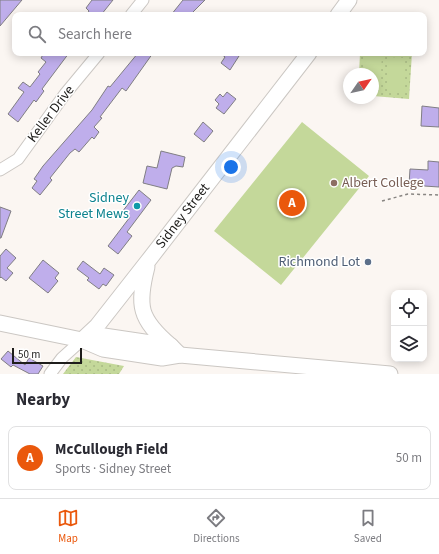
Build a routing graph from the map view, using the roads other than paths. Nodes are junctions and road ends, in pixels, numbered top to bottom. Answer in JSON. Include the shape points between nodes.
{"nodes":[{"id":1,"x":143,"y":0,"type":"edge"},
{"id":2,"x":350,"y":0,"type":"edge"},
{"id":3,"x":133,"y":12,"type":"edge"},
{"id":4,"x":340,"y":12,"type":"edge"},
{"id":5,"x":97,"y":56,"type":"edge"},
{"id":6,"x":307,"y":56,"type":"edge"},
{"id":7,"x":0,"y":170,"type":"edge"},
{"id":8,"x":148,"y":261,"type":"junction"},
{"id":9,"x":0,"y":324,"type":"edge"},
{"id":10,"x":82,"y":340,"type":"junction"},
{"id":11,"x":175,"y":350,"type":"junction"},
{"id":12,"x":50,"y":374,"type":"edge"},
{"id":13,"x":390,"y":374,"type":"edge"}],
"edges":[{"from":1,"to":3,"type":"street"},
{"from":2,"to":4,"type":"main road"},
{"from":5,"to":7,"type":"street","name":"Keller Drive","via":[[65,94],[18,159]]},
{"from":6,"to":8,"type":"main road","name":"Sidney Street"},
{"from":8,"to":10,"type":"main road","name":"Sidney Street","via":[[97,326]]},
{"from":8,"to":11,"type":"main road","via":[[141,306],[145,319]]},
{"from":9,"to":10,"type":"main road"},
{"from":10,"to":11,"type":"main road","via":[[104,336]]},
{"from":10,"to":12,"type":"street","name":"Sidney Street","via":[[62,358]]},
{"from":11,"to":13,"type":"main road"}]}
